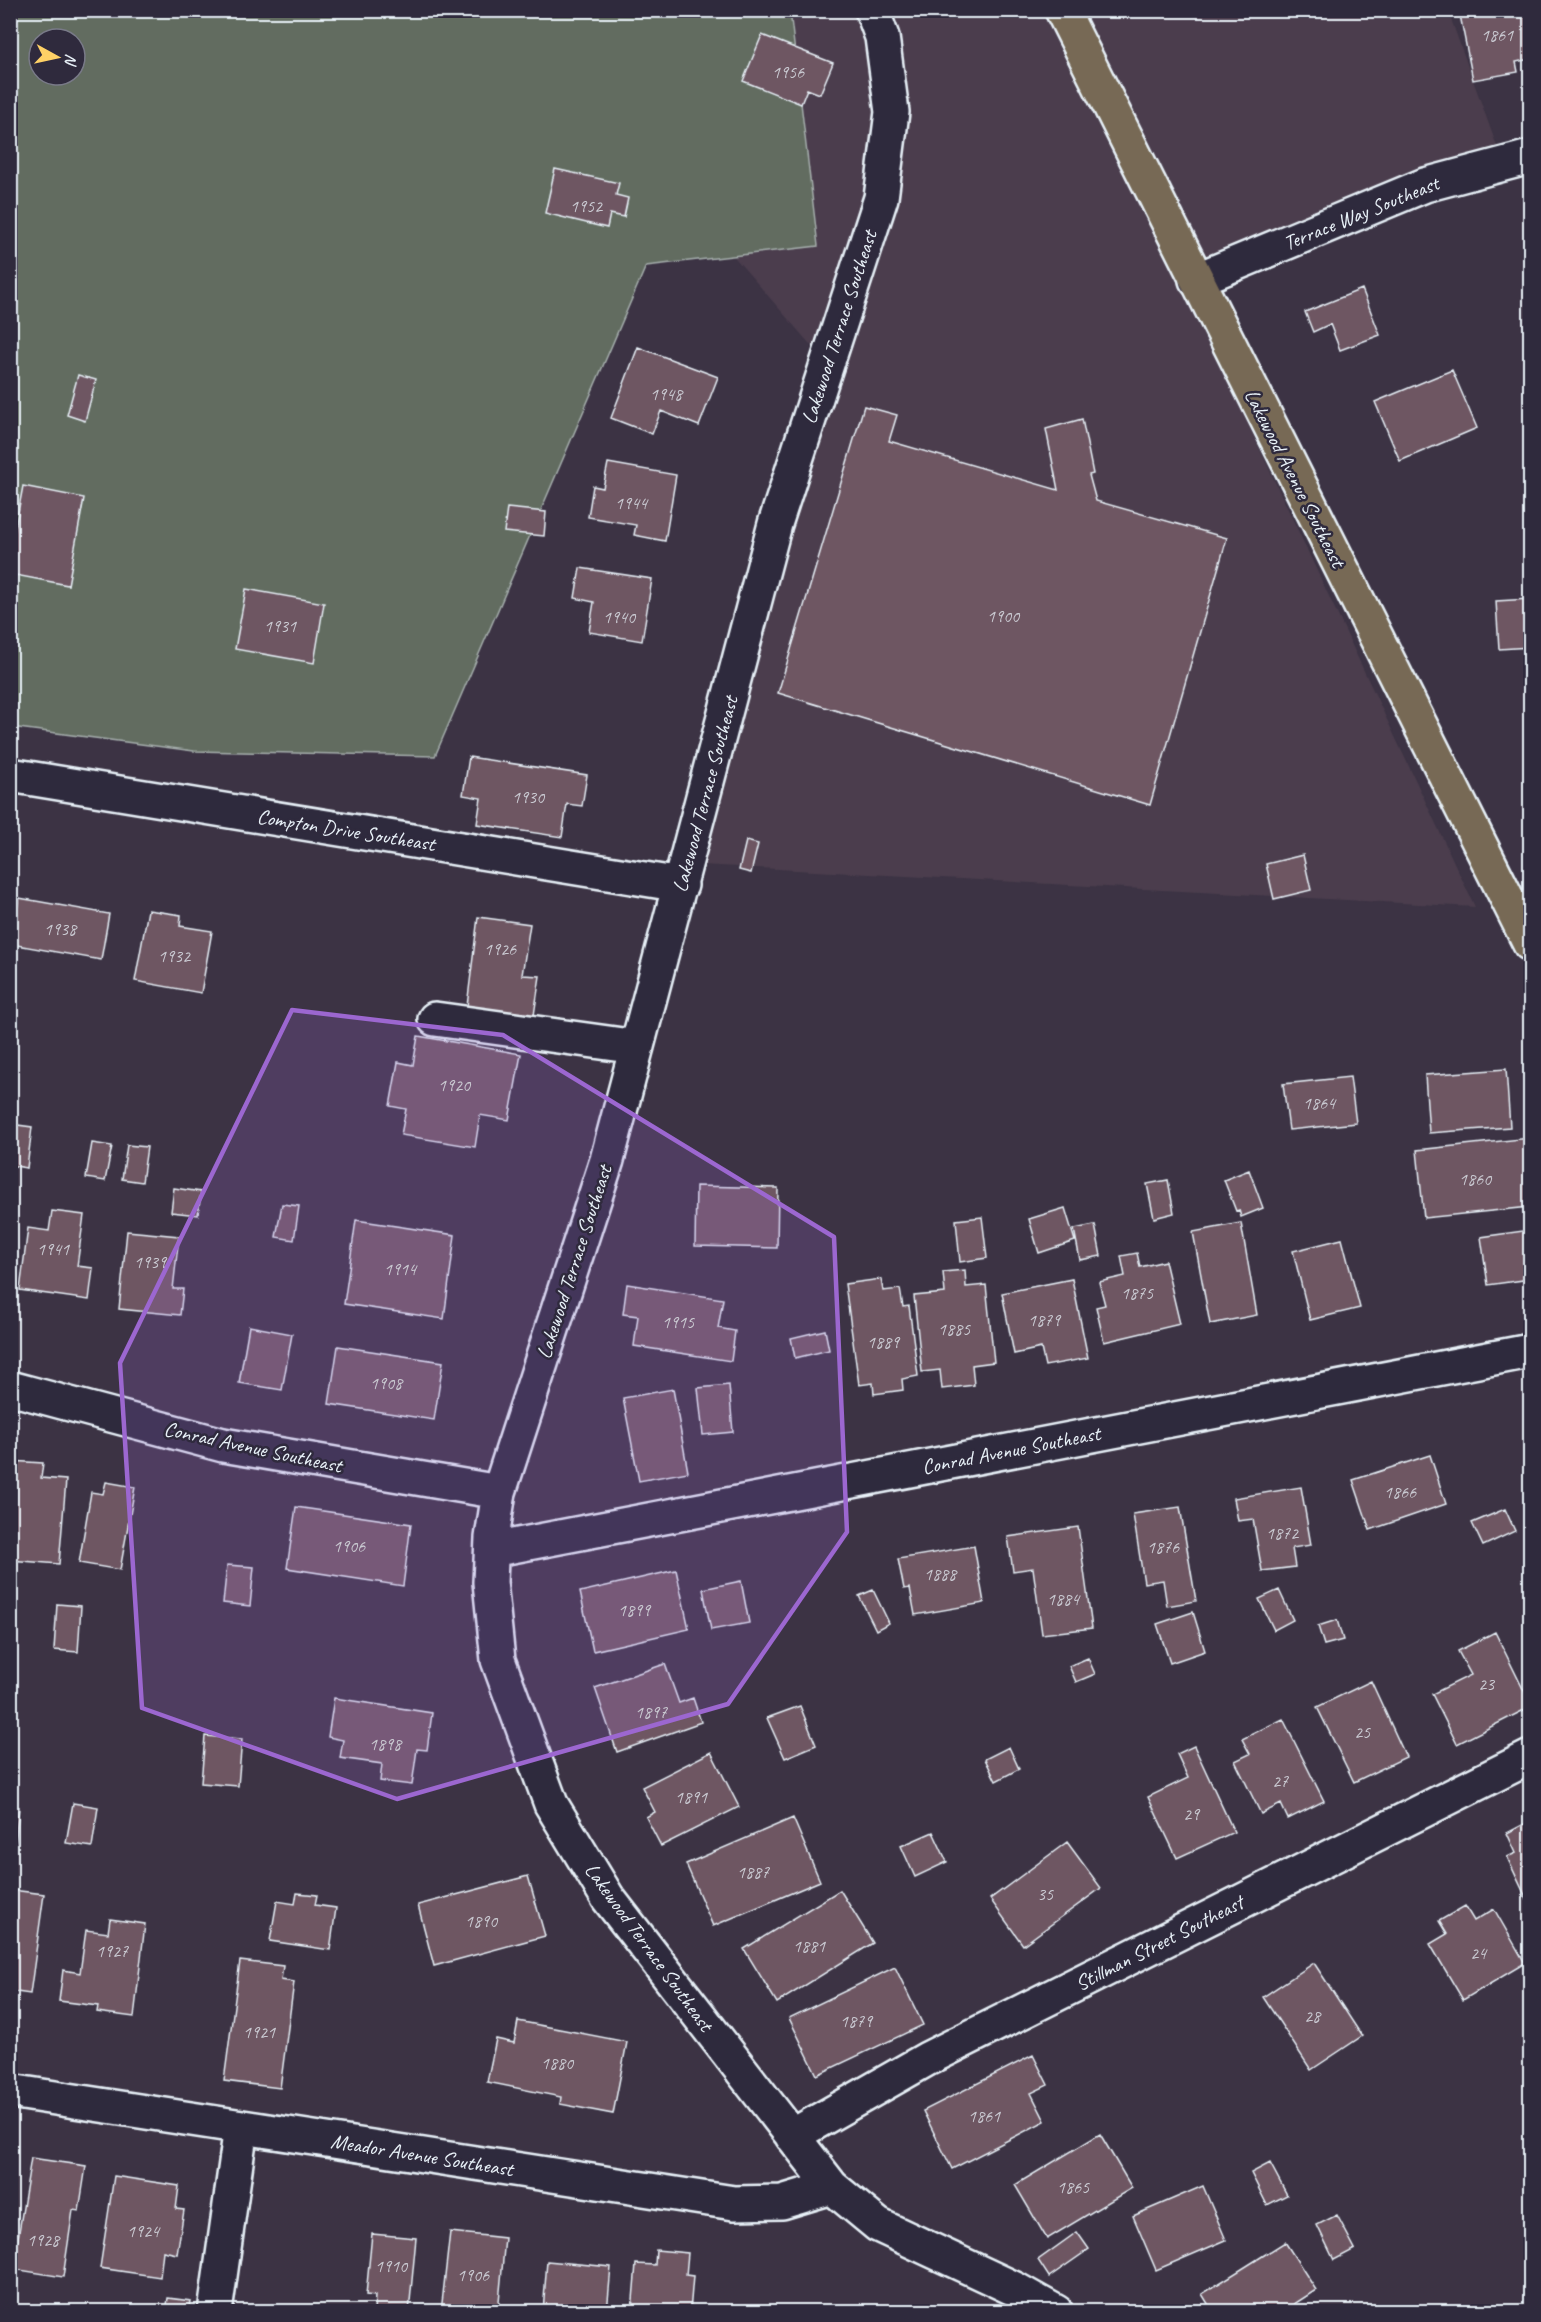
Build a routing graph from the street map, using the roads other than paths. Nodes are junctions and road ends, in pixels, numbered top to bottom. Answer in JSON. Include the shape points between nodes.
{"nodes":[{"id":1,"x":872,"y":10,"type":"edge"},
{"id":2,"x":1062,"y":10,"type":"edge"},
{"id":3,"x":1530,"y":158,"type":"edge"},
{"id":4,"x":1196,"y":280,"type":"junction"},
{"id":5,"x":10,"y":775,"type":"edge"},
{"id":6,"x":681,"y":885,"type":"junction"},
{"id":7,"x":1530,"y":944,"type":"edge"},
{"id":8,"x":435,"y":1019,"type":"dead end"},
{"id":9,"x":637,"y":1047,"type":"junction"},
{"id":10,"x":1530,"y":1351,"type":"edge"},
{"id":11,"x":10,"y":1388,"type":"edge"},
{"id":12,"x":499,"y":1492,"type":"junction"},
{"id":13,"x":492,"y":1550,"type":"junction"},
{"id":14,"x":1530,"y":1757,"type":"edge"},
{"id":15,"x":10,"y":2091,"type":"edge"},
{"id":16,"x":241,"y":2127,"type":"junction"},
{"id":17,"x":792,"y":2136,"type":"junction"},
{"id":18,"x":832,"y":2187,"type":"junction"},
{"id":19,"x":215,"y":2312,"type":"edge"},
{"id":20,"x":1056,"y":2312,"type":"edge"}],
"edges":[{"from":1,"to":6,"type":"street","name":"Lakewood Terrace Southeast","via":[[882,37],[892,112],[881,198],[775,524]]},
{"from":2,"to":4,"type":"main road","name":"Lakewood Avenue Southeast"},
{"from":3,"to":4,"type":"street","name":"Terrace Way Southeast","via":[[1425,185]]},
{"from":4,"to":7,"type":"main road","name":"Lakewood Avenue Southeast"},
{"from":5,"to":6,"type":"street","name":"Compton Drive Southeast"},
{"from":6,"to":9,"type":"street","name":"Lakewood Terrace Southeast"},
{"from":8,"to":9,"type":"street"},
{"from":9,"to":12,"type":"street","name":"Lakewood Terrace Southeast","via":[[607,1160]]},
{"from":10,"to":13,"type":"street","name":"Conrad Avenue Southeast"},
{"from":11,"to":12,"type":"street","name":"Conrad Avenue Southeast","via":[[224,1445]]},
{"from":12,"to":13,"type":"street","name":"Lakewood Terrace Southeast"},
{"from":13,"to":17,"type":"street","name":"Lakewood Terrace Southeast","via":[[490,1582],[498,1660],[551,1804],[608,1898]]},
{"from":14,"to":17,"type":"street","name":"Stillman Street Southeast","via":[[927,2059]]},
{"from":15,"to":16,"type":"street","name":"Meador Avenue Southeast"},
{"from":16,"to":18,"type":"street","name":"Meador Avenue Southeast","via":[[734,2203],[783,2202]]},
{"from":16,"to":19,"type":"street"},
{"from":17,"to":18,"type":"street","name":"Lakewood Terrace Southeast"},
{"from":18,"to":20,"type":"street","name":"Lakewood Terrace Southeast","via":[[878,2225]]}]}
